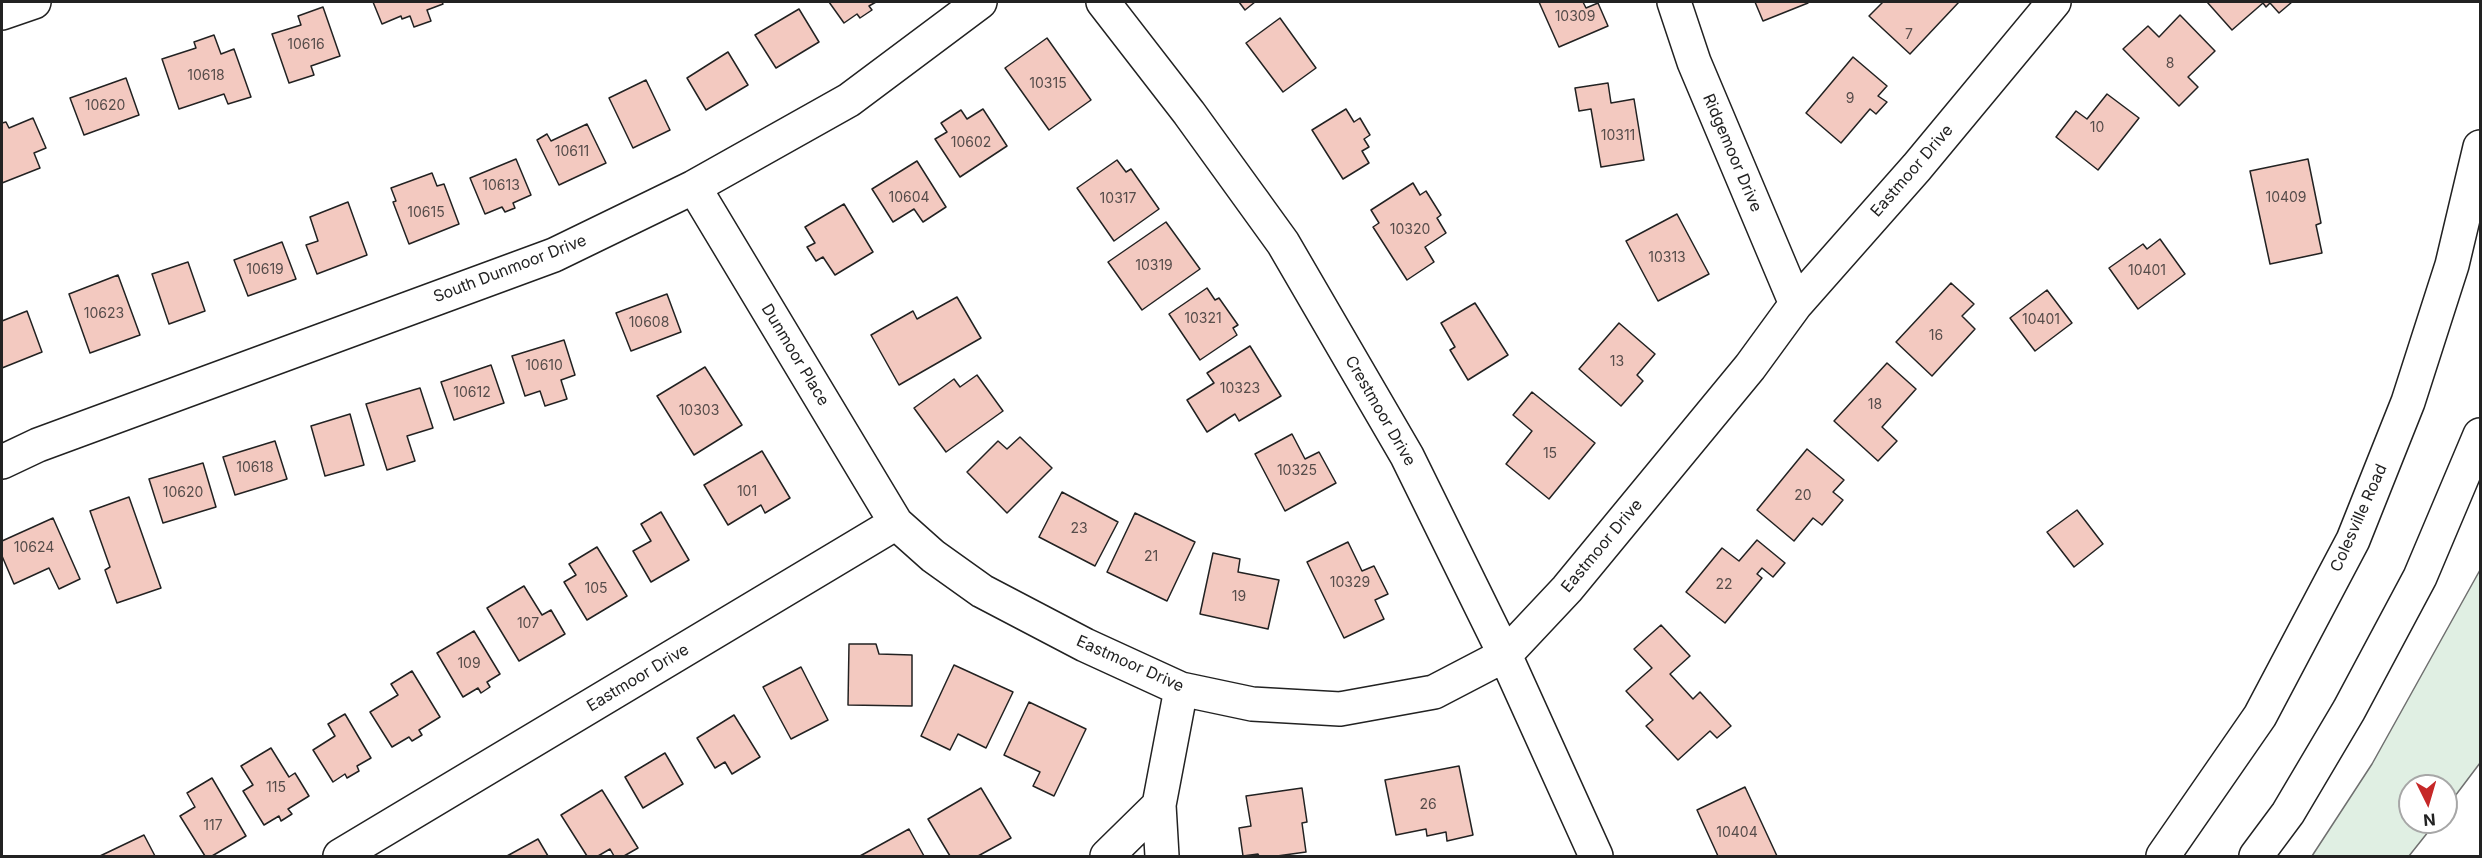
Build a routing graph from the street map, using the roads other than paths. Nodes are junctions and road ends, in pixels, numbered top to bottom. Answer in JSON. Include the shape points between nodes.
{"nodes":[{"id":1,"x":34,"y":2,"type":"edge"},
{"id":2,"x":980,"y":2,"type":"edge"},
{"id":3,"x":1103,"y":2,"type":"edge"},
{"id":4,"x":1674,"y":2,"type":"edge"},
{"id":5,"x":2054,"y":2,"type":"edge"},
{"id":6,"x":2,"y":13,"type":"edge"},
{"id":7,"x":2481,"y":147,"type":"edge"},
{"id":8,"x":694,"y":187,"type":"junction"},
{"id":9,"x":1796,"y":304,"type":"junction"},
{"id":10,"x":2481,"y":435,"type":"edge"},
{"id":11,"x":2,"y":462,"type":"edge"},
{"id":12,"x":896,"y":523,"type":"junction"},
{"id":13,"x":1504,"y":655,"type":"junction"},
{"id":14,"x":1181,"y":689,"type":"junction"},
{"id":15,"x":1159,"y":805,"type":"junction"},
{"id":16,"x":340,"y":856,"type":"edge"},
{"id":17,"x":1107,"y":856,"type":"edge"},
{"id":18,"x":1162,"y":856,"type":"edge"},
{"id":19,"x":1596,"y":856,"type":"edge"},
{"id":20,"x":2163,"y":856,"type":"edge"},
{"id":21,"x":2256,"y":856,"type":"edge"}],
"edges":[{"from":1,"to":6,"type":"main road"},
{"from":2,"to":8,"type":"main road","name":"South Dunmoor Drive","via":[[849,100]]},
{"from":3,"to":13,"type":"main road","name":"Crestmoor Drive","via":[[1283,243],[1407,456]]},
{"from":4,"to":9,"type":"main road","name":"Ridgemoor Drive","via":[[1694,62]]},
{"from":5,"to":9,"type":"main road","name":"Eastmoor Drive"},
{"from":7,"to":20,"type":"main road","name":"Colesville Road","via":[[2452,264],[2408,402],[2353,540],[2260,716]]},
{"from":8,"to":11,"type":"main road","name":"South Dunmoor Drive","via":[[555,255],[49,440]]},
{"from":8,"to":12,"type":"main road","name":"Dunmoor Place"},
{"from":9,"to":13,"type":"main road","name":"Eastmoor Drive","via":[[1750,367],[1567,589]]},
{"from":10,"to":21,"type":"main road","via":[[2409,598],[2301,792]]},
{"from":12,"to":14,"type":"main road","name":"Eastmoor Drive","via":[[982,591]]},
{"from":12,"to":16,"type":"main road","name":"Eastmoor Drive"},
{"from":13,"to":14,"type":"main road","name":"Eastmoor Drive","via":[[1434,692],[1340,709],[1252,704]]},
{"from":13,"to":19,"type":"main road","name":"Crestmoor Drive"},
{"from":14,"to":15,"type":"main road"},
{"from":15,"to":17,"type":"main road"},
{"from":15,"to":18,"type":"main road"}]}
